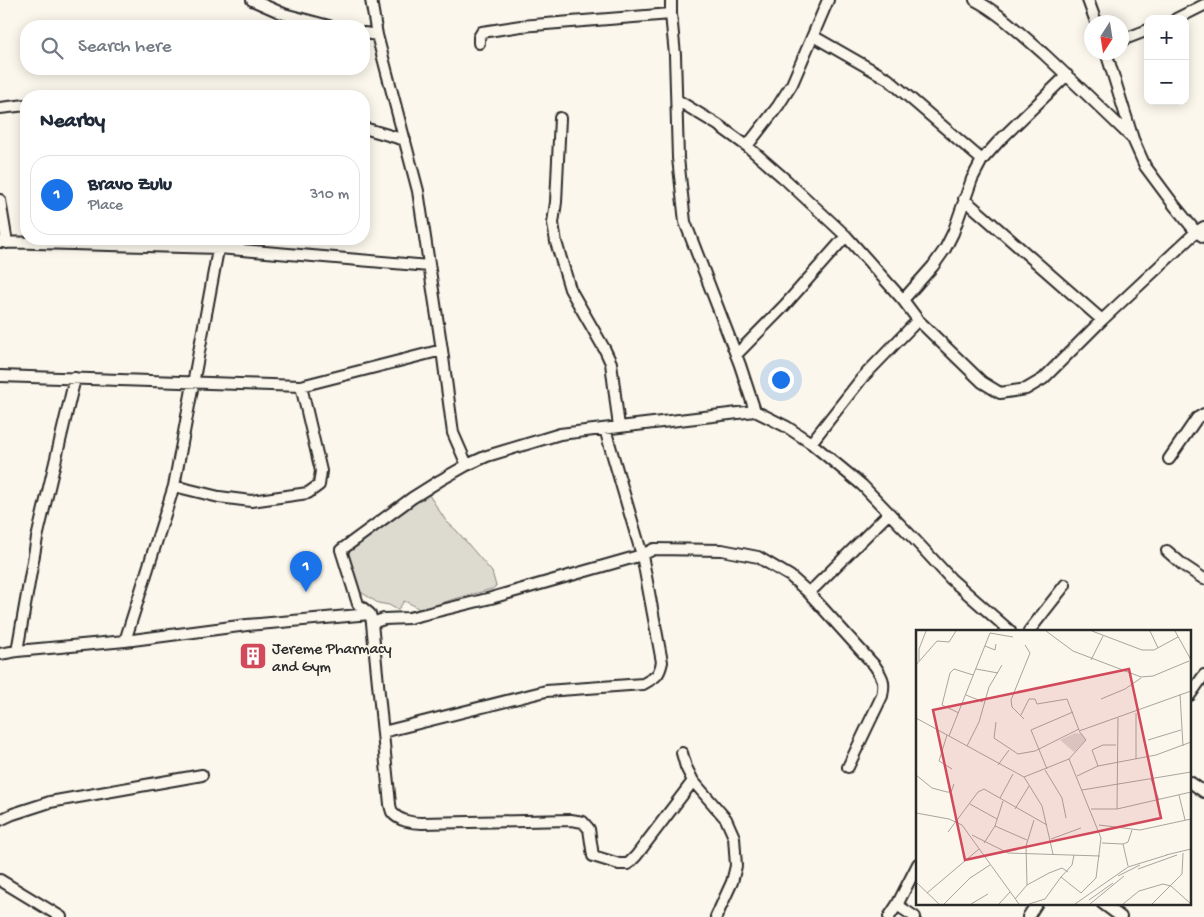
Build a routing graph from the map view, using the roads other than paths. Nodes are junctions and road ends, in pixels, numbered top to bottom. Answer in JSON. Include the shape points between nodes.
{"nodes":[{"id":1,"x":252,"y":0,"type":"edge"},
{"id":2,"x":372,"y":0,"type":"edge"},
{"id":3,"x":671,"y":0,"type":"edge"},
{"id":4,"x":828,"y":0,"type":"edge"},
{"id":5,"x":975,"y":0,"type":"edge"},
{"id":6,"x":1088,"y":0,"type":"edge"},
{"id":7,"x":1204,"y":5,"type":"edge"},
{"id":8,"x":671,"y":14,"type":"junction"},
{"id":9,"x":1093,"y":15,"type":"edge"},
{"id":10,"x":1184,"y":15,"type":"edge"},
{"id":11,"x":306,"y":20,"type":"edge"},
{"id":12,"x":1144,"y":32,"type":"edge"},
{"id":13,"x":370,"y":34,"type":"edge"},
{"id":14,"x":377,"y":35,"type":"junction"},
{"id":15,"x":813,"y":36,"type":"junction"},
{"id":16,"x":1129,"y":37,"type":"edge"},
{"id":17,"x":479,"y":43,"type":"dead end"},
{"id":18,"x":1108,"y":60,"type":"edge"},
{"id":19,"x":1066,"y":75,"type":"junction"},
{"id":20,"x":677,"y":100,"type":"junction"},
{"id":21,"x":20,"y":106,"type":"edge"},
{"id":22,"x":0,"y":108,"type":"edge"},
{"id":23,"x":560,"y":118,"type":"dead end"},
{"id":24,"x":370,"y":130,"type":"edge"},
{"id":25,"x":1133,"y":139,"type":"junction"},
{"id":26,"x":405,"y":140,"type":"junction"},
{"id":27,"x":747,"y":146,"type":"junction"},
{"id":28,"x":982,"y":160,"type":"junction"},
{"id":29,"x":964,"y":199,"type":"junction"},
{"id":30,"x":0,"y":200,"type":"edge"},
{"id":31,"x":1201,"y":232,"type":"edge"},
{"id":32,"x":846,"y":236,"type":"junction"},
{"id":33,"x":3,"y":242,"type":"edge"},
{"id":34,"x":20,"y":242,"type":"edge"},
{"id":35,"x":220,"y":245,"type":"edge"},
{"id":36,"x":238,"y":245,"type":"edge"},
{"id":37,"x":429,"y":266,"type":"junction"},
{"id":38,"x":903,"y":300,"type":"junction"},
{"id":39,"x":918,"y":320,"type":"junction"},
{"id":40,"x":1102,"y":320,"type":"junction"},
{"id":41,"x":442,"y":350,"type":"junction"},
{"id":42,"x":736,"y":355,"type":"junction"},
{"id":43,"x":0,"y":376,"type":"edge"},
{"id":44,"x":75,"y":378,"type":"junction"},
{"id":45,"x":194,"y":383,"type":"junction"},
{"id":46,"x":301,"y":386,"type":"junction"},
{"id":47,"x":756,"y":411,"type":"junction"},
{"id":48,"x":1204,"y":414,"type":"edge"},
{"id":49,"x":619,"y":427,"type":"junction"},
{"id":50,"x":605,"y":429,"type":"junction"},
{"id":51,"x":811,"y":444,"type":"junction"},
{"id":52,"x":1169,"y":459,"type":"dead end"},
{"id":53,"x":467,"y":465,"type":"junction"},
{"id":54,"x":174,"y":486,"type":"junction"},
{"id":55,"x":889,"y":513,"type":"junction"},
{"id":56,"x":1167,"y":551,"type":"dead end"},
{"id":57,"x":642,"y":555,"type":"junction"},
{"id":58,"x":1204,"y":579,"type":"edge"},
{"id":59,"x":1065,"y":585,"type":"dead end"},
{"id":60,"x":808,"y":592,"type":"junction"},
{"id":61,"x":371,"y":618,"type":"junction"},
{"id":62,"x":1009,"y":630,"type":"edge"},
{"id":63,"x":1030,"y":630,"type":"edge"},
{"id":64,"x":125,"y":641,"type":"junction"},
{"id":65,"x":17,"y":651,"type":"junction"},
{"id":66,"x":0,"y":654,"type":"edge"},
{"id":67,"x":1204,"y":674,"type":"edge"},
{"id":68,"x":1192,"y":692,"type":"edge"},
{"id":69,"x":383,"y":732,"type":"junction"},
{"id":70,"x":682,"y":753,"type":"dead end"},
{"id":71,"x":848,"y":767,"type":"dead end"},
{"id":72,"x":202,"y":775,"type":"dead end"},
{"id":73,"x":693,"y":781,"type":"junction"},
{"id":74,"x":1192,"y":783,"type":"edge"},
{"id":75,"x":1204,"y":792,"type":"edge"},
{"id":76,"x":0,"y":820,"type":"edge"},
{"id":77,"x":916,"y":868,"type":"edge"},
{"id":78,"x":0,"y":880,"type":"edge"},
{"id":79,"x":1036,"y":904,"type":"edge"},
{"id":80,"x":1103,"y":904,"type":"edge"},
{"id":81,"x":897,"y":905,"type":"junction"},
{"id":82,"x":61,"y":917,"type":"edge"},
{"id":83,"x":716,"y":917,"type":"edge"},
{"id":84,"x":888,"y":917,"type":"edge"},
{"id":85,"x":915,"y":917,"type":"edge"},
{"id":86,"x":1028,"y":917,"type":"edge"},
{"id":87,"x":1121,"y":917,"type":"edge"}],
"edges":[{"from":1,"to":11,"type":"street"},
{"from":2,"to":14,"type":"street"},
{"from":3,"to":8,"type":"street"},
{"from":4,"to":15,"type":"street"},
{"from":5,"to":19,"type":"street","via":[[1020,32]]},
{"from":6,"to":9,"type":"street"},
{"from":7,"to":10,"type":"street"},
{"from":8,"to":17,"type":"street","via":[[520,26],[482,32]]},
{"from":8,"to":20,"type":"street"},
{"from":12,"to":16,"type":"street"},
{"from":13,"to":14,"type":"street"},
{"from":14,"to":26,"type":"street"},
{"from":15,"to":27,"type":"street","via":[[792,84]]},
{"from":15,"to":28,"type":"street","via":[[888,79]]},
{"from":18,"to":25,"type":"street"},
{"from":19,"to":25,"type":"street"},
{"from":19,"to":28,"type":"street"},
{"from":20,"to":27,"type":"street"},
{"from":20,"to":42,"type":"street","via":[[678,158],[685,222]]},
{"from":21,"to":22,"type":"street"},
{"from":23,"to":49,"type":"street","via":[[553,223],[556,242],[570,289],[611,363]]},
{"from":24,"to":26,"type":"street"},
{"from":25,"to":31,"type":"street","via":[[1145,166],[1174,205]]},
{"from":26,"to":37,"type":"street","via":[[418,191]]},
{"from":27,"to":32,"type":"street"},
{"from":28,"to":29,"type":"street"},
{"from":29,"to":38,"type":"street","via":[[945,249]]},
{"from":29,"to":40,"type":"street"},
{"from":30,"to":33,"type":"street"},
{"from":31,"to":40,"type":"street"},
{"from":32,"to":38,"type":"street"},
{"from":32,"to":42,"type":"street"},
{"from":33,"to":34,"type":"street"},
{"from":35,"to":45,"type":"street"},
{"from":36,"to":37,"type":"street"},
{"from":37,"to":41,"type":"street"},
{"from":38,"to":39,"type":"street"},
{"from":39,"to":40,"type":"street","via":[[982,382],[1000,393],[1026,389],[1043,379]]},
{"from":39,"to":51,"type":"street","via":[[862,378]]},
{"from":41,"to":46,"type":"street"},
{"from":41,"to":53,"type":"street","via":[[453,434]]},
{"from":42,"to":47,"type":"street"},
{"from":43,"to":44,"type":"street"},
{"from":44,"to":45,"type":"street"},
{"from":44,"to":65,"type":"street","via":[[37,538]]},
{"from":45,"to":46,"type":"street"},
{"from":45,"to":54,"type":"street"},
{"from":46,"to":54,"type":"street","via":[[322,471],[319,486],[308,493],[251,501]]},
{"from":47,"to":49,"type":"street"},
{"from":47,"to":51,"type":"street"},
{"from":48,"to":52,"type":"street","via":[[1197,418]]},
{"from":49,"to":50,"type":"street"},
{"from":50,"to":53,"type":"street","via":[[560,434]]},
{"from":50,"to":57,"type":"street"},
{"from":51,"to":55,"type":"street","via":[[862,485]]},
{"from":53,"to":61,"type":"street","via":[[412,498],[341,550],[358,604]]},
{"from":54,"to":64,"type":"street"},
{"from":55,"to":60,"type":"street"},
{"from":55,"to":62,"type":"street","via":[[950,580]]},
{"from":56,"to":58,"type":"street"},
{"from":57,"to":60,"type":"street","via":[[654,549],[722,550],[758,557],[790,576]]},
{"from":57,"to":61,"type":"street","via":[[409,618]]},
{"from":57,"to":69,"type":"street","via":[[662,662],[655,678],[643,684],[546,691]]},
{"from":59,"to":63,"type":"street"},
{"from":60,"to":71,"type":"street","via":[[882,676],[882,696]]},
{"from":61,"to":64,"type":"street","via":[[248,625]]},
{"from":61,"to":69,"type":"street"},
{"from":64,"to":65,"type":"street"},
{"from":65,"to":66,"type":"street"},
{"from":67,"to":68,"type":"street"},
{"from":69,"to":73,"type":"street","via":[[390,804],[393,813],[404,820],[412,823],[583,822],[589,829],[593,856],[619,864],[628,864],[636,856]]},
{"from":70,"to":73,"type":"street"},
{"from":72,"to":76,"type":"street","via":[[50,802]]},
{"from":73,"to":83,"type":"street","via":[[726,818],[734,837],[736,866]]},
{"from":74,"to":75,"type":"street"},
{"from":77,"to":81,"type":"street"},
{"from":78,"to":82,"type":"street"},
{"from":79,"to":86,"type":"street"},
{"from":80,"to":87,"type":"street"},
{"from":81,"to":84,"type":"street"},
{"from":81,"to":85,"type":"street"}]}
